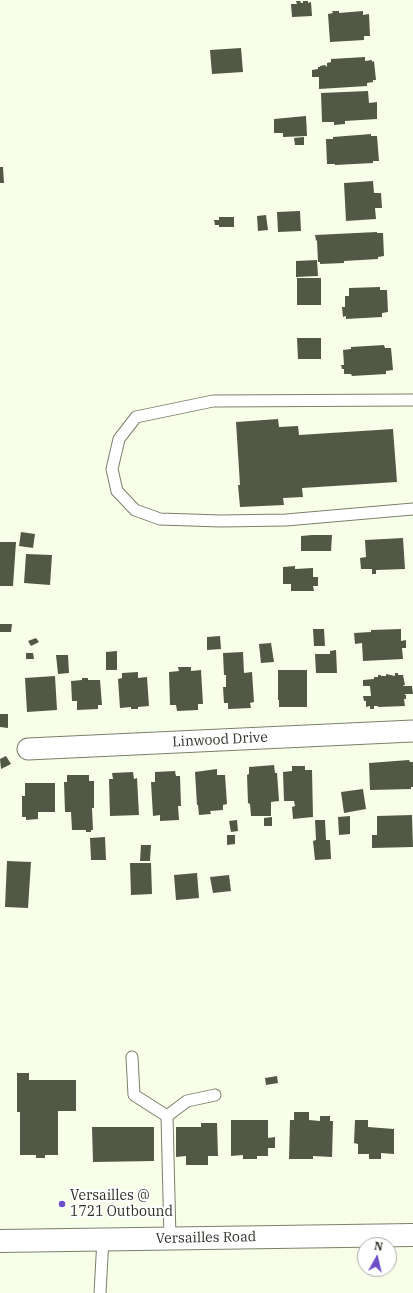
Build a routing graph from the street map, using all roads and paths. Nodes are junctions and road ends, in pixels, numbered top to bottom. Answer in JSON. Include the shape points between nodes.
{"nodes":[{"id":1,"x":413,"y":400,"type":"edge"},
{"id":2,"x":413,"y":509,"type":"edge"},
{"id":3,"x":413,"y":731,"type":"edge"},
{"id":4,"x":28,"y":750,"type":"dead end"},
{"id":5,"x":132,"y":1057,"type":"dead end"},
{"id":6,"x":215,"y":1095,"type":"dead end"},
{"id":7,"x":167,"y":1116,"type":"junction"},
{"id":8,"x":413,"y":1235,"type":"edge"},
{"id":9,"x":170,"y":1238,"type":"junction"},
{"id":10,"x":103,"y":1239,"type":"junction"},
{"id":11,"x":0,"y":1241,"type":"edge"},
{"id":12,"x":100,"y":1293,"type":"edge"}],
"edges":[{"from":1,"to":2,"type":"lane","via":[[213,402],[136,417],[119,439],[112,469],[117,491],[135,510],[160,519],[286,520]]},
{"from":3,"to":4,"type":"street","name":"Linwood Drive"},
{"from":5,"to":7,"type":"lane","via":[[134,1095]]},
{"from":6,"to":7,"type":"lane","via":[[187,1101]]},
{"from":7,"to":9,"type":"lane"},
{"from":8,"to":9,"type":"main road","name":"Versailles Road"},
{"from":9,"to":10,"type":"main road","name":"Versailles Road"},
{"from":10,"to":11,"type":"main road","name":"Versailles Road"},
{"from":10,"to":12,"type":"lane"}]}
